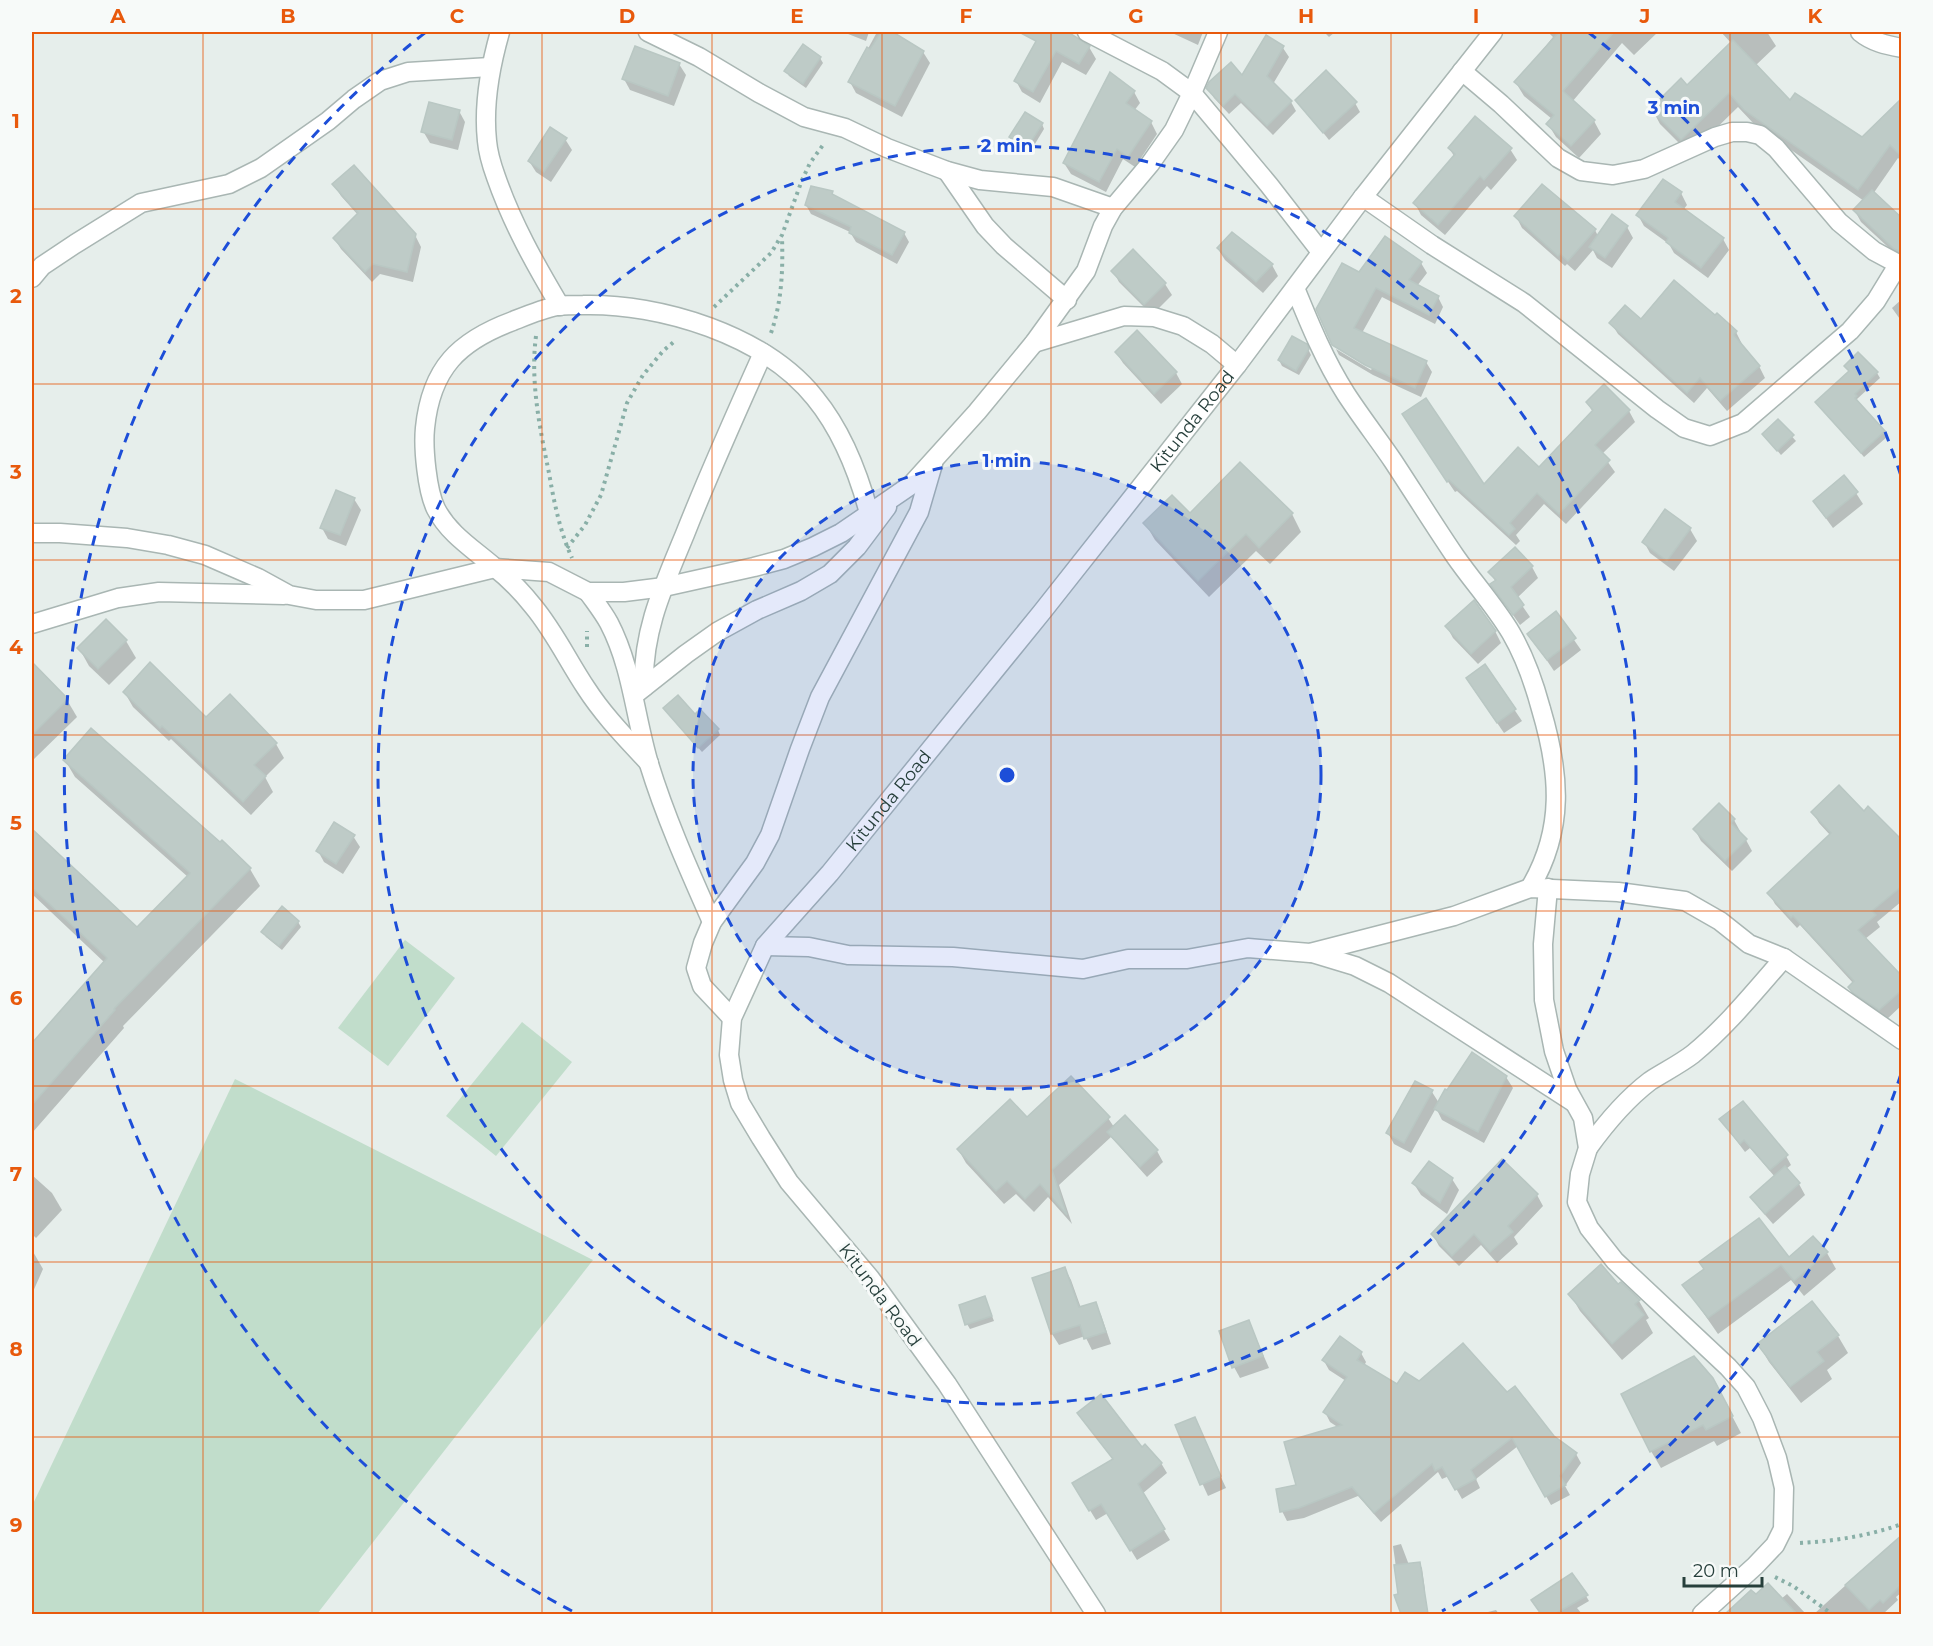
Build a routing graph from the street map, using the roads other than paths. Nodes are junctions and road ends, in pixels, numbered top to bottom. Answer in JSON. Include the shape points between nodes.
{"nodes":[{"id":1,"x":500,"y":32,"type":"edge"},
{"id":2,"x":648,"y":32,"type":"edge"},
{"id":3,"x":1087,"y":32,"type":"edge"},
{"id":4,"x":1218,"y":32,"type":"edge"},
{"id":5,"x":1493,"y":32,"type":"edge"},
{"id":6,"x":1860,"y":32,"type":"edge"},
{"id":7,"x":1902,"y":48,"type":"edge"},
{"id":8,"x":490,"y":67,"type":"junction"},
{"id":9,"x":1462,"y":71,"type":"junction"},
{"id":10,"x":1192,"y":93,"type":"junction"},
{"id":11,"x":947,"y":171,"type":"junction"},
{"id":12,"x":1363,"y":197,"type":"junction"},
{"id":13,"x":1113,"y":208,"type":"junction"},
{"id":14,"x":1321,"y":252,"type":"junction"},
{"id":15,"x":1900,"y":265,"type":"edge"},
{"id":16,"x":32,"y":278,"type":"edge"},
{"id":17,"x":1295,"y":288,"type":"junction"},
{"id":18,"x":1066,"y":300,"type":"junction"},
{"id":19,"x":560,"y":306,"type":"junction"},
{"id":20,"x":1034,"y":342,"type":"junction"},
{"id":21,"x":763,"y":353,"type":"junction"},
{"id":22,"x":1238,"y":365,"type":"junction"},
{"id":23,"x":934,"y":459,"type":"junction"},
{"id":24,"x":893,"y":498,"type":"junction"},
{"id":25,"x":868,"y":513,"type":"junction"},
{"id":26,"x":32,"y":533,"type":"edge"},
{"id":27,"x":495,"y":568,"type":"junction"},
{"id":28,"x":664,"y":587,"type":"junction"},
{"id":29,"x":588,"y":592,"type":"junction"},
{"id":30,"x":289,"y":595,"type":"junction"},
{"id":31,"x":32,"y":624,"type":"edge"},
{"id":32,"x":639,"y":691,"type":"junction"},
{"id":33,"x":649,"y":763,"type":"junction"},
{"id":34,"x":1539,"y":888,"type":"junction"},
{"id":35,"x":712,"y":922,"type":"junction"},
{"id":36,"x":765,"y":946,"type":"junction"},
{"id":37,"x":1310,"y":953,"type":"junction"},
{"id":38,"x":1785,"y":958,"type":"junction"},
{"id":39,"x":732,"y":1018,"type":"junction"},
{"id":40,"x":1902,"y":1040,"type":"edge"},
{"id":41,"x":1575,"y":1103,"type":"junction"},
{"id":42,"x":1588,"y":1148,"type":"junction"},
{"id":43,"x":1096,"y":1614,"type":"edge"},
{"id":44,"x":1702,"y":1614,"type":"edge"}],
"edges":[{"from":1,"to":8,"type":"street"},
{"from":2,"to":11,"type":"street","via":[[804,117],[845,128]]},
{"from":3,"to":10,"type":"street","via":[[1162,71]]},
{"from":4,"to":10,"type":"street"},
{"from":5,"to":9,"type":"street","name":"Kitunda Road"},
{"from":6,"to":7,"type":"street","via":[[1877,42]]},
{"from":8,"to":16,"type":"street","via":[[408,72],[380,81],[261,168],[229,184],[141,203],[42,266]]},
{"from":8,"to":19,"type":"street","via":[[486,117],[494,172],[520,238]]},
{"from":9,"to":12,"type":"street","name":"Kitunda Road"},
{"from":9,"to":15,"type":"street","via":[[1558,158],[1581,171],[1613,175],[1644,170],[1715,136],[1732,132],[1760,135],[1776,148],[1839,222],[1874,251]]},
{"from":10,"to":13,"type":"street","via":[[1174,130]]},
{"from":10,"to":14,"type":"street"},
{"from":11,"to":13,"type":"street","via":[[980,180],[1053,187]]},
{"from":11,"to":18,"type":"street","via":[[985,226]]},
{"from":12,"to":14,"type":"street","name":"Kitunda Road"},
{"from":12,"to":15,"type":"street","via":[[1524,303],[1684,428],[1710,436],[1743,423],[1850,331]]},
{"from":13,"to":18,"type":"street","via":[[1086,271]]},
{"from":14,"to":17,"type":"street","name":"Kitunda Road"},
{"from":17,"to":22,"type":"street","name":"Kitunda Road"},
{"from":17,"to":34,"type":"street","via":[[1312,331],[1346,394],[1511,633],[1531,674],[1552,744],[1557,806]]},
{"from":18,"to":20,"type":"street"},
{"from":19,"to":21,"type":"street","via":[[629,307],[697,323]]},
{"from":19,"to":27,"type":"street","via":[[474,338],[457,352],[439,377],[427,407],[424,440],[435,507],[455,536]]},
{"from":20,"to":22,"type":"street","via":[[1124,316],[1154,317],[1183,326]]},
{"from":20,"to":23,"type":"street"},
{"from":21,"to":25,"type":"street","via":[[815,397],[842,439],[860,480]]},
{"from":21,"to":28,"type":"street"},
{"from":22,"to":36,"type":"street","name":"Kitunda Road","via":[[958,718]]},
{"from":23,"to":24,"type":"street"},
{"from":23,"to":35,"type":"street","via":[[919,512],[820,697],[770,835],[755,863]]},
{"from":24,"to":25,"type":"street"},
{"from":24,"to":32,"type":"street","via":[[857,547],[830,574],[717,632]]},
{"from":25,"to":28,"type":"street","via":[[841,533],[784,559]]},
{"from":26,"to":30,"type":"street","via":[[127,538],[168,545],[205,555]]},
{"from":27,"to":29,"type":"street","via":[[549,572]]},
{"from":27,"to":30,"type":"street","via":[[364,600],[316,600]]},
{"from":27,"to":33,"type":"street","via":[[533,606],[587,690]]},
{"from":28,"to":29,"type":"street"},
{"from":28,"to":32,"type":"street","via":[[652,618]]},
{"from":29,"to":32,"type":"street","via":[[608,622]]},
{"from":30,"to":31,"type":"street","via":[[159,592],[118,598]]},
{"from":32,"to":33,"type":"street"},
{"from":33,"to":35,"type":"street","via":[[670,825]]},
{"from":34,"to":37,"type":"street","via":[[1454,916]]},
{"from":34,"to":38,"type":"street","via":[[1618,892],[1685,901],[1749,944]]},
{"from":34,"to":41,"type":"street","via":[[1544,1000],[1554,1051]]},
{"from":35,"to":39,"type":"street","via":[[696,968],[702,986]]},
{"from":36,"to":37,"type":"street","via":[[1083,969],[1128,959],[1186,958],[1248,948]]},
{"from":36,"to":39,"type":"street","name":"Kitunda Road"},
{"from":37,"to":41,"type":"street","via":[[1355,966],[1389,983]]},
{"from":38,"to":40,"type":"street"},
{"from":38,"to":42,"type":"street","via":[[1740,1009],[1691,1055],[1650,1082],[1609,1118]]},
{"from":39,"to":43,"type":"street","name":"Kitunda Road","via":[[729,1055],[740,1104],[789,1182],[870,1278],[947,1384]]},
{"from":41,"to":42,"type":"street","via":[[1583,1118]]},
{"from":42,"to":44,"type":"street","via":[[1577,1202],[1589,1228],[1615,1261],[1746,1387],[1778,1458],[1784,1488],[1783,1529],[1775,1545],[1755,1566]]}]}
